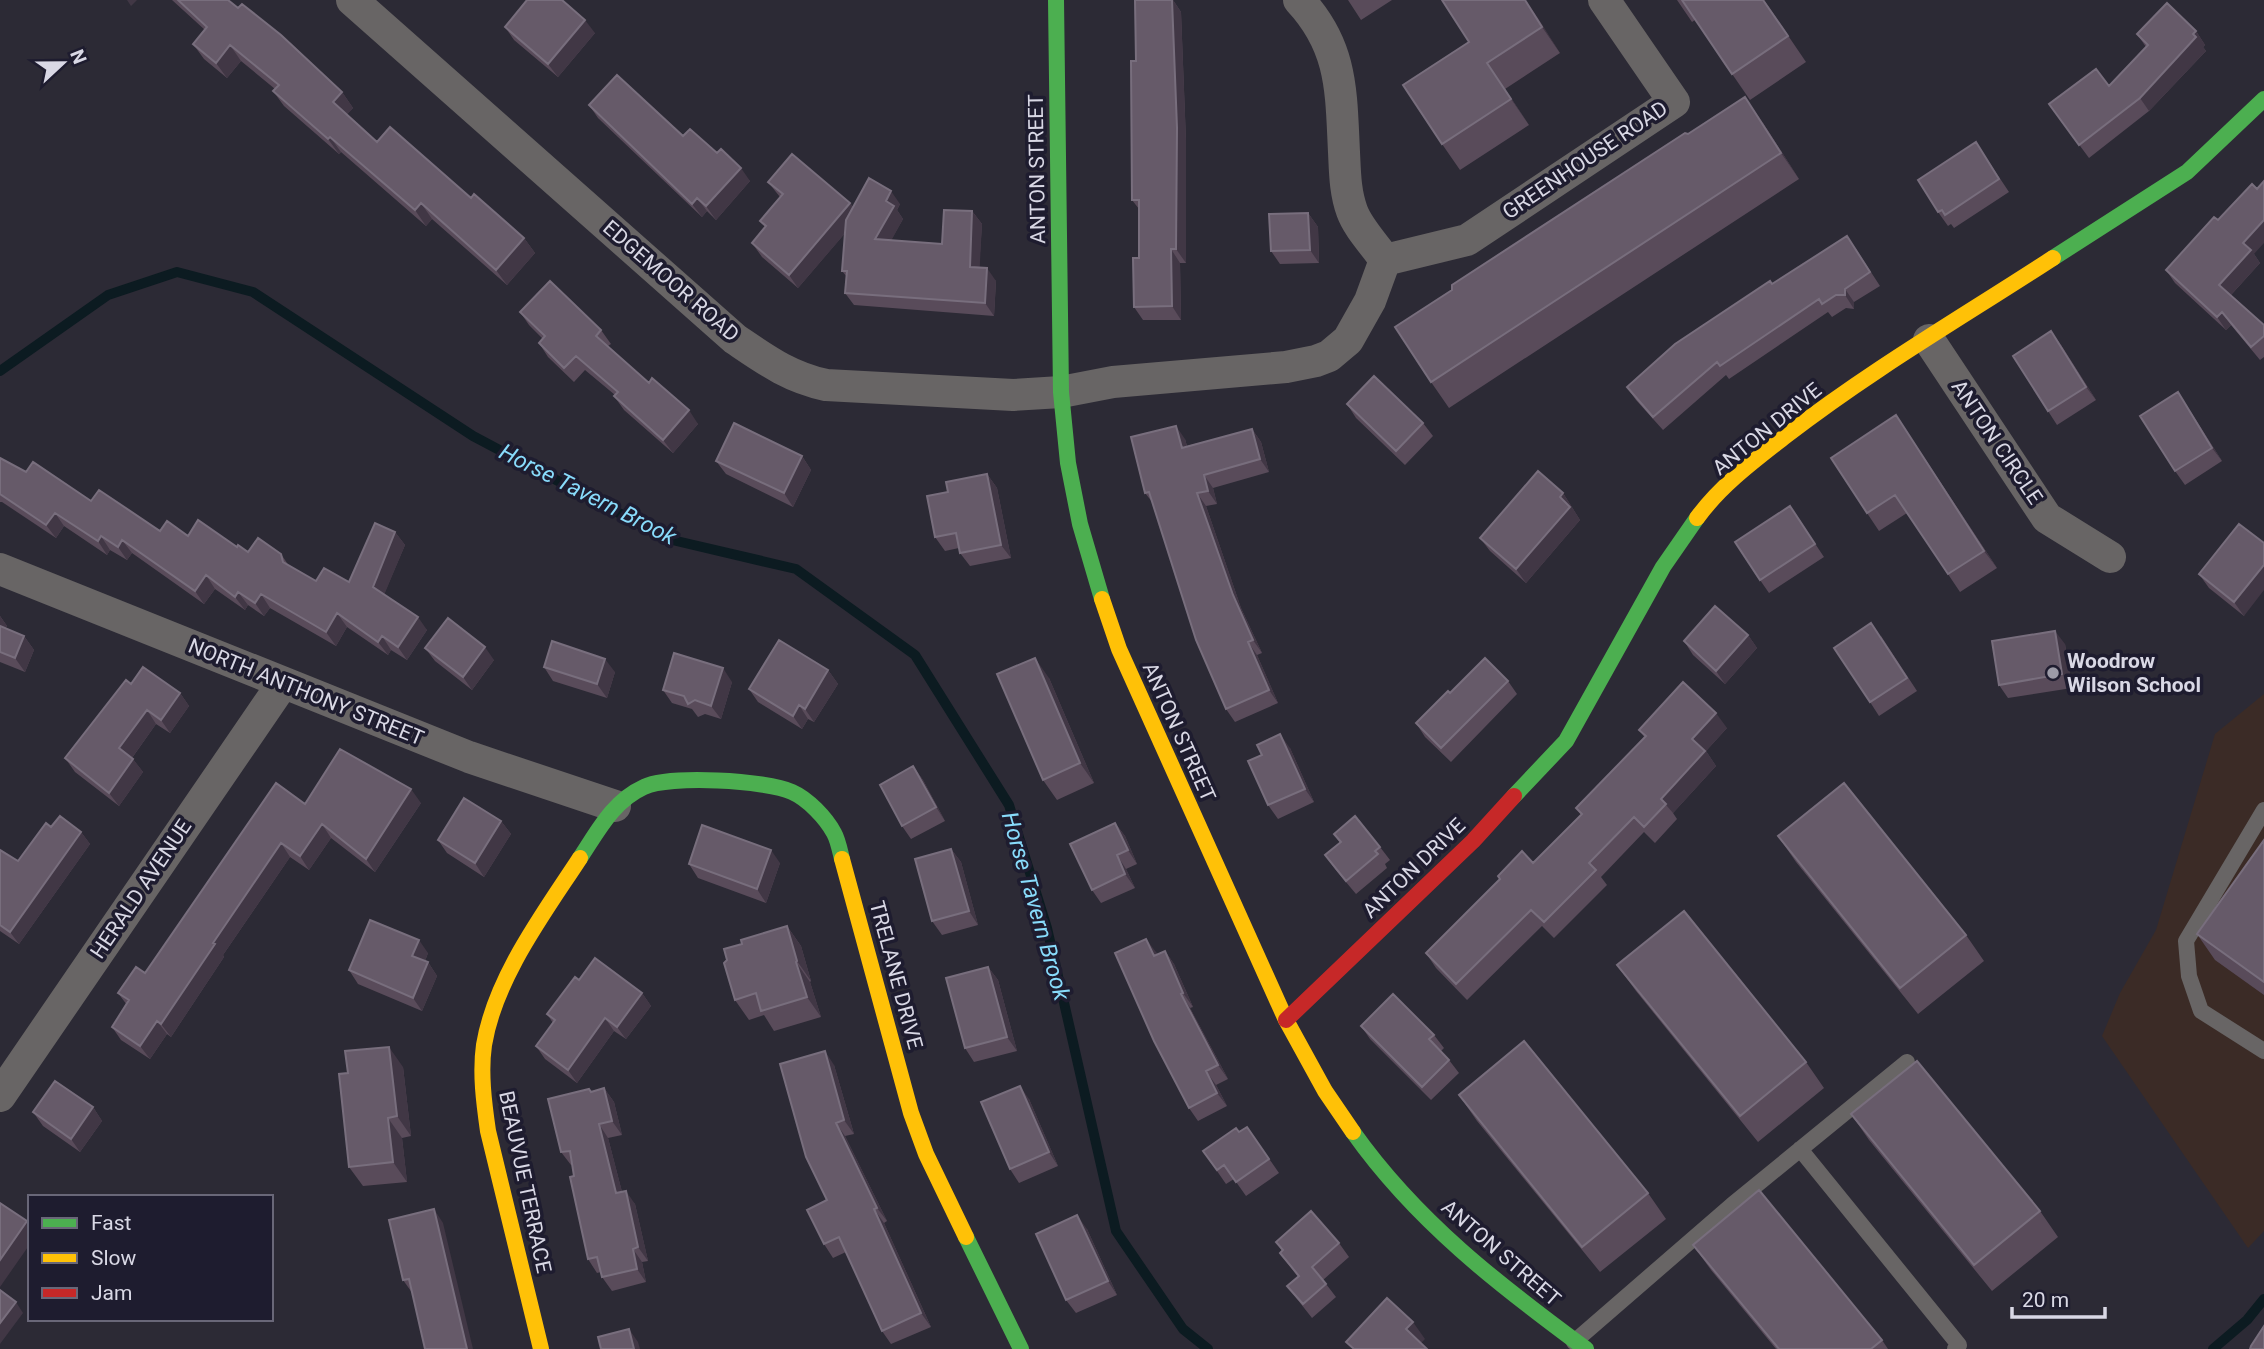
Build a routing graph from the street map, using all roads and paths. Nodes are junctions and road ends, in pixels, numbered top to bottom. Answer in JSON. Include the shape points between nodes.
{"nodes":[{"id":1,"x":352,"y":0,"type":"edge"},
{"id":2,"x":1056,"y":0,"type":"edge"},
{"id":3,"x":1299,"y":0,"type":"edge"},
{"id":4,"x":1604,"y":0,"type":"edge"},
{"id":5,"x":2264,"y":99,"type":"edge"},
{"id":6,"x":1385,"y":260,"type":"junction"},
{"id":7,"x":1929,"y":340,"type":"junction"},
{"id":8,"x":1060,"y":392,"type":"junction"},
{"id":9,"x":2110,"y":557,"type":"dead end"},
{"id":10,"x":0,"y":569,"type":"edge"},
{"id":11,"x":283,"y":683,"type":"junction"},
{"id":12,"x":615,"y":806,"type":"junction"},
{"id":13,"x":2264,"y":810,"type":"edge"},
{"id":14,"x":1286,"y":1020,"type":"junction"},
{"id":15,"x":2264,"y":1051,"type":"edge"},
{"id":16,"x":1907,"y":1062,"type":"dead end"},
{"id":17,"x":0,"y":1096,"type":"edge"},
{"id":18,"x":1800,"y":1149,"type":"junction"},
{"id":19,"x":1580,"y":1346,"type":"edge"},
{"id":20,"x":541,"y":1349,"type":"edge"},
{"id":21,"x":1021,"y":1349,"type":"edge"},
{"id":22,"x":1955,"y":1349,"type":"edge"}],
"edges":[{"from":1,"to":8,"type":"street","name":"EDGEMOOR ROAD","via":[[735,338],[780,370],[826,385],[1013,395]]},
{"from":2,"to":8,"type":"street","name":"ANTON STREET"},
{"from":3,"to":6,"type":"street","via":[[1335,60],[1341,86],[1346,191],[1353,214]]},
{"from":4,"to":6,"type":"street","name":"GREENHOUSE ROAD","via":[[1674,102],[1467,240]]},
{"from":5,"to":7,"type":"street","name":"ANTON DRIVE","via":[[2187,172]]},
{"from":6,"to":8,"type":"street","via":[[1370,301],[1348,340],[1329,356],[1286,367],[1112,382]]},
{"from":7,"to":9,"type":"street","name":"ANTON CIRCLE","via":[[2048,518]]},
{"from":7,"to":14,"type":"street","name":"ANTON DRIVE","via":[[1803,423],[1742,470],[1699,514],[1663,567],[1566,741],[1473,841]]},
{"from":8,"to":14,"type":"street","name":"ANTON STREET","via":[[1080,524],[1119,649]]},
{"from":10,"to":11,"type":"street","name":"NORTH ANTHONY STREET"},
{"from":11,"to":12,"type":"street","name":"NORTH ANTHONY STREET","via":[[469,757]]},
{"from":11,"to":17,"type":"street","name":"HERALD AVENUE"},
{"from":12,"to":20,"type":"street","name":"BEAUVUE TERRACE","via":[[511,971],[484,1046],[488,1130]]},
{"from":12,"to":21,"type":"street","name":"TRELANE DRIVE","via":[[645,786],[683,779],[767,785],[793,792],[815,809],[834,834],[911,1113],[926,1154]]},
{"from":13,"to":15,"type":"lane","via":[[2186,941],[2189,976],[2201,1011]]},
{"from":14,"to":19,"type":"street","name":"ANTON STREET","via":[[1325,1091],[1367,1151],[1435,1228],[1508,1292]]},
{"from":16,"to":18,"type":"lane"},
{"from":18,"to":19,"type":"lane"},
{"from":18,"to":22,"type":"lane","via":[[1959,1345]]}]}
